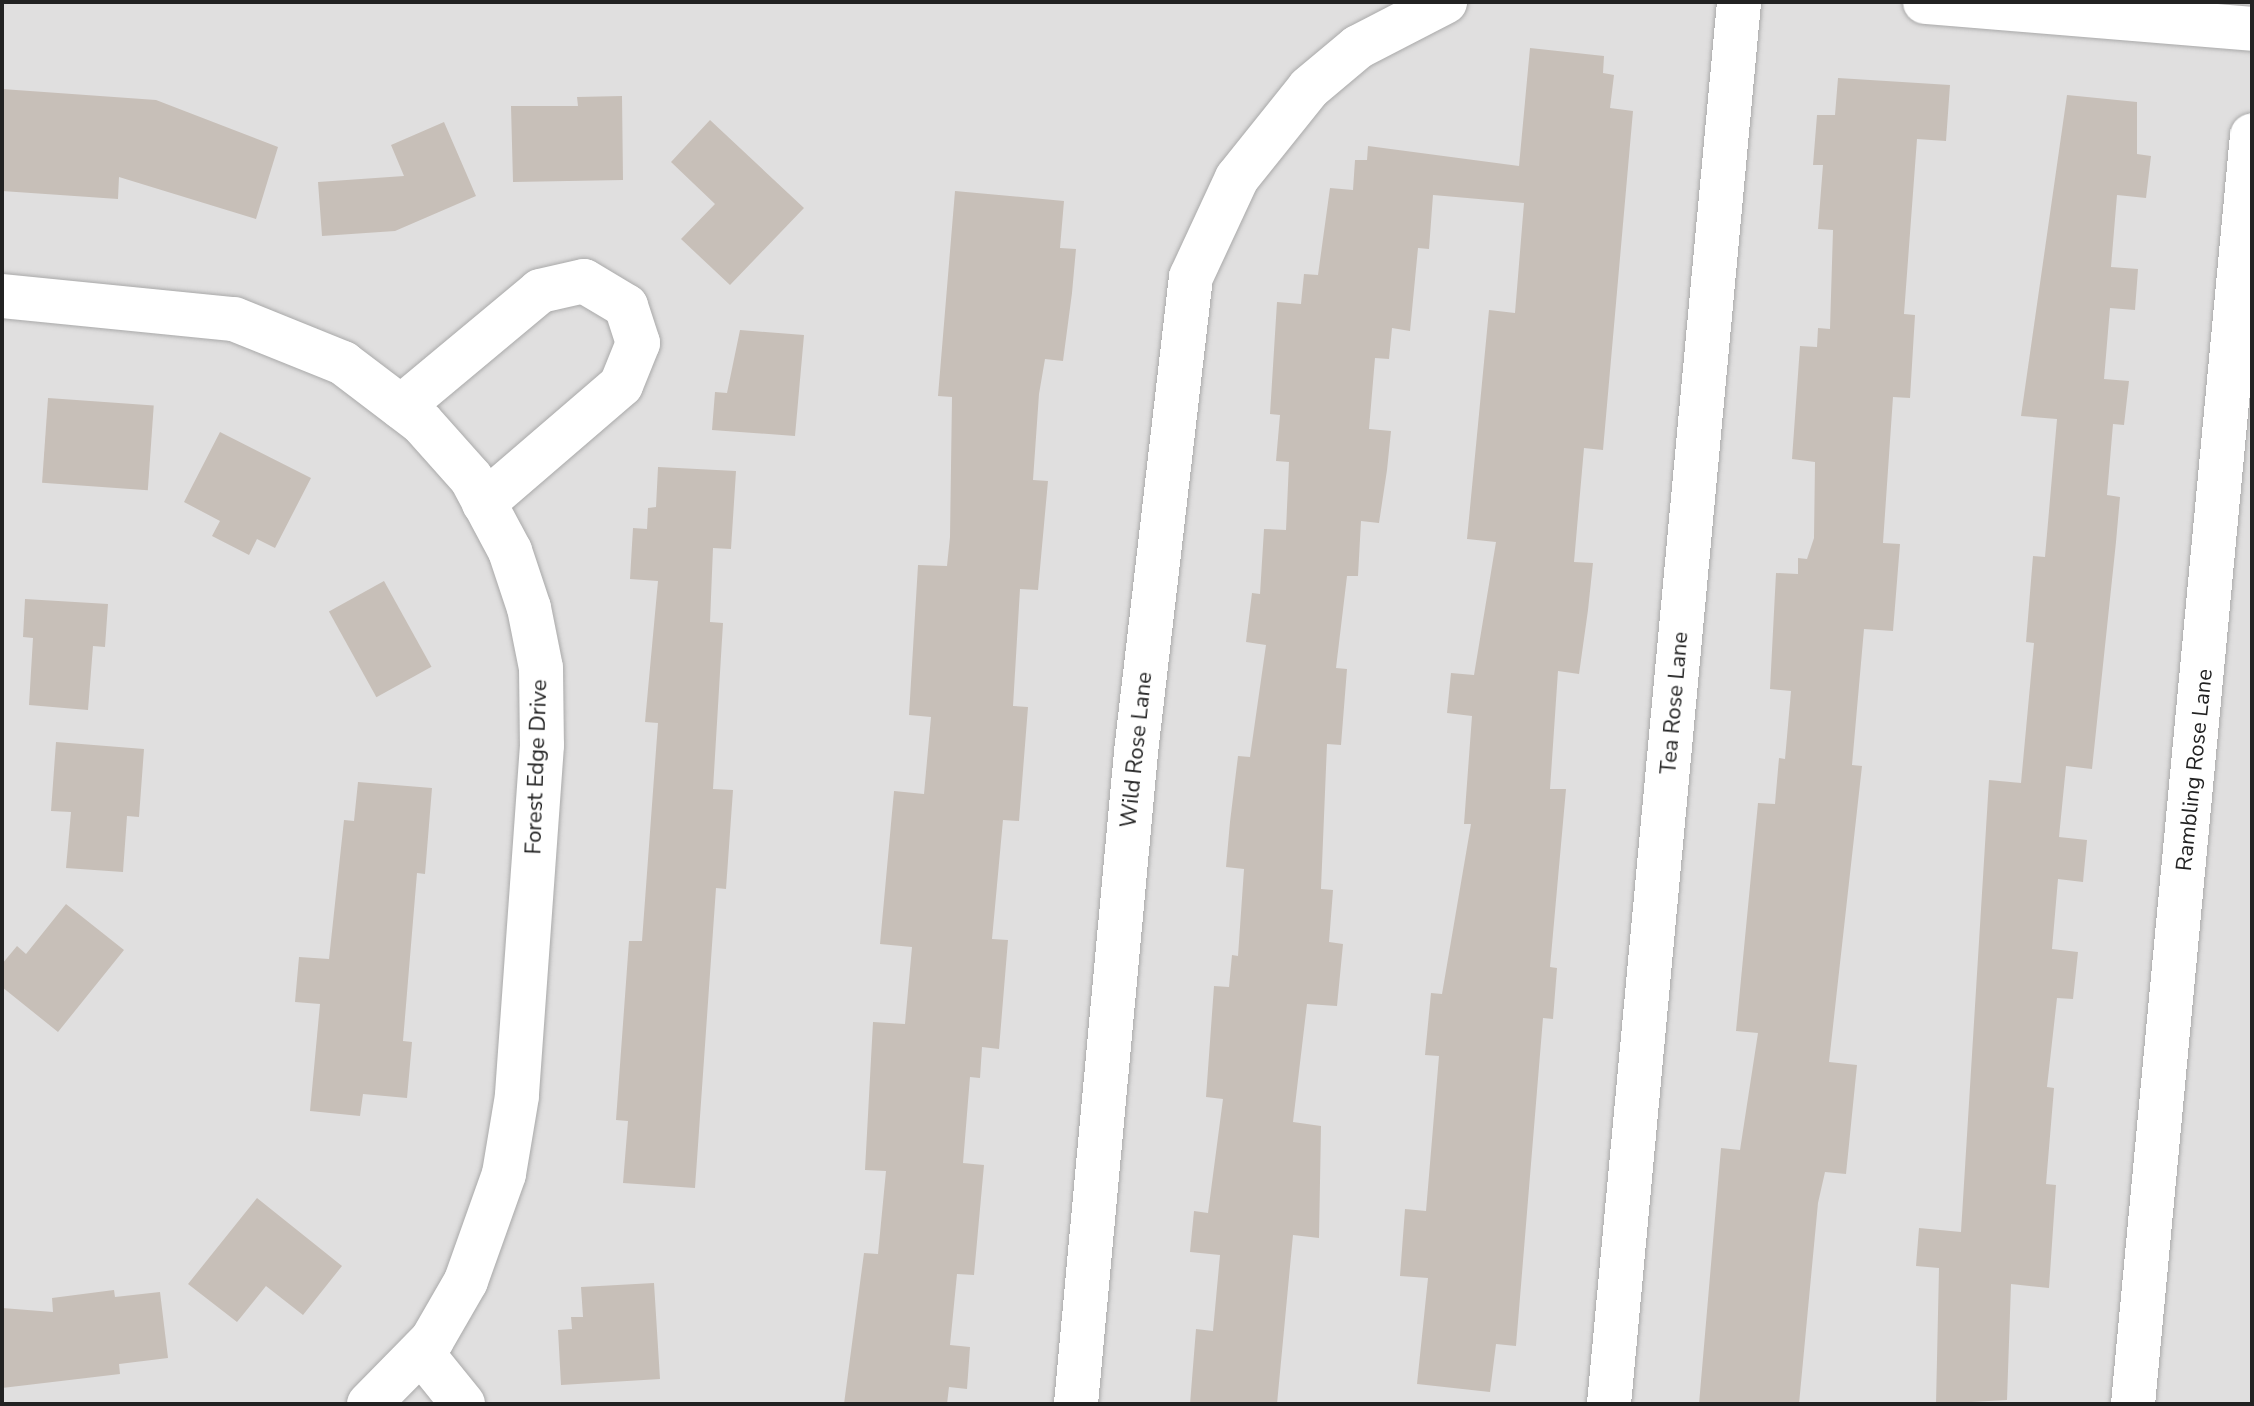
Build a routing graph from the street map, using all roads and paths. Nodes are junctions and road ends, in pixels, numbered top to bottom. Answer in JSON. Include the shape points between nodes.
{"nodes":[{"id":1,"x":1445,"y":2,"type":"edge"},
{"id":2,"x":1739,"y":2,"type":"edge"},
{"id":3,"x":1925,"y":2,"type":"edge"},
{"id":4,"x":2252,"y":29,"type":"edge"},
{"id":5,"x":2252,"y":136,"type":"edge"},
{"id":6,"x":2,"y":296,"type":"edge"},
{"id":7,"x":401,"y":407,"type":"junction"},
{"id":8,"x":484,"y":503,"type":"junction"},
{"id":9,"x":421,"y":1352,"type":"junction"},
{"id":10,"x":369,"y":1404,"type":"edge"},
{"id":11,"x":463,"y":1404,"type":"edge"},
{"id":12,"x":1076,"y":1404,"type":"edge"},
{"id":13,"x":1609,"y":1404,"type":"edge"},
{"id":14,"x":2133,"y":1404,"type":"edge"}],
"edges":[{"from":1,"to":12,"type":"street","name":"Wild Rose Lane","via":[[1358,47],[1279,122],[1212,225],[1191,277],[1179,337]]},
{"from":2,"to":13,"type":"street","name":"Tea Rose Lane"},
{"from":3,"to":4,"type":"street"},
{"from":5,"to":14,"type":"street","name":"Rambling Rose Lane"},
{"from":6,"to":7,"type":"street","name":"Forest Edge Drive","via":[[234,319],[343,363]]},
{"from":7,"to":8,"type":"street","name":"Forest Edge Drive","via":[[471,478]]},
{"from":7,"to":8,"type":"street","via":[[540,291],[584,281],[626,306],[638,343],[621,385]]},
{"from":8,"to":9,"type":"street","name":"Forest Edge Drive","via":[[510,551],[541,668],[518,1081],[490,1224],[466,1281]]},
{"from":9,"to":10,"type":"street","name":"Forest Edge Drive"},
{"from":9,"to":11,"type":"street"}]}
